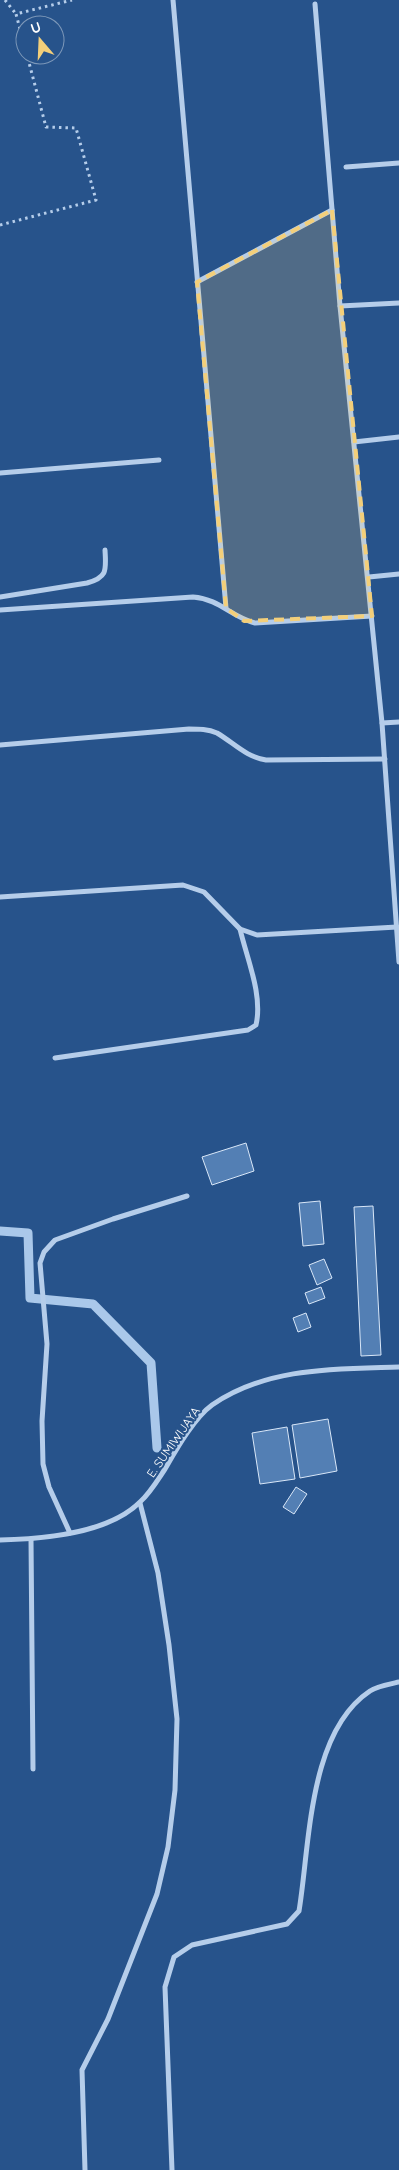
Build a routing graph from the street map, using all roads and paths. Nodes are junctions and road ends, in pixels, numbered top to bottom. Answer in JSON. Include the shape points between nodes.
{"nodes":[{"id":1,"x":5,"y":0,"type":"edge"},
{"id":2,"x":72,"y":0,"type":"edge"},
{"id":3,"x":173,"y":0,"type":"edge"},
{"id":4,"x":315,"y":4,"type":"dead end"},
{"id":5,"x":16,"y":14,"type":"joint"},
{"id":6,"x":30,"y":65,"type":"edge"},
{"id":7,"x":399,"y":163,"type":"edge"},
{"id":8,"x":346,"y":167,"type":"dead end"},
{"id":9,"x":332,"y":210,"type":"junction"},
{"id":10,"x":0,"y":225,"type":"edge"},
{"id":11,"x":197,"y":282,"type":"junction"},
{"id":12,"x":399,"y":303,"type":"edge"},
{"id":13,"x":340,"y":306,"type":"junction"},
{"id":14,"x":399,"y":437,"type":"edge"},
{"id":15,"x":354,"y":442,"type":"junction"},
{"id":16,"x":160,"y":460,"type":"dead end"},
{"id":17,"x":0,"y":473,"type":"edge"},
{"id":18,"x":105,"y":550,"type":"dead end"},
{"id":19,"x":399,"y":574,"type":"edge"},
{"id":20,"x":368,"y":578,"type":"junction"},
{"id":21,"x":0,"y":597,"type":"edge"},
{"id":22,"x":226,"y":608,"type":"junction"},
{"id":23,"x":0,"y":610,"type":"edge"},
{"id":24,"x":372,"y":616,"type":"junction"},
{"id":25,"x":399,"y":722,"type":"edge"},
{"id":26,"x":382,"y":723,"type":"junction"},
{"id":27,"x":0,"y":744,"type":"edge"},
{"id":28,"x":385,"y":759,"type":"junction"},
{"id":29,"x":399,"y":856,"type":"edge"},
{"id":30,"x":392,"y":857,"type":"junction"},
{"id":31,"x":0,"y":897,"type":"edge"},
{"id":32,"x":397,"y":927,"type":"junction"},
{"id":33,"x":240,"y":929,"type":"junction"},
{"id":34,"x":399,"y":962,"type":"edge"},
{"id":35,"x":55,"y":1058,"type":"dead end"},
{"id":36,"x":187,"y":1196,"type":"dead end"},
{"id":37,"x":399,"y":1367,"type":"edge"},
{"id":38,"x":140,"y":1503,"type":"junction"},
{"id":39,"x":70,"y":1532,"type":"junction"},
{"id":40,"x":31,"y":1539,"type":"junction"},
{"id":41,"x":0,"y":1540,"type":"edge"},
{"id":42,"x":399,"y":1682,"type":"edge"},
{"id":43,"x":33,"y":1769,"type":"dead end"},
{"id":44,"x":85,"y":2170,"type":"edge"},
{"id":45,"x":172,"y":2170,"type":"edge"}],
"edges":[{"from":1,"to":5,"type":"path"},
{"from":2,"to":5,"type":"path"},
{"from":3,"to":11,"type":"street"},
{"from":4,"to":9,"type":"street"},
{"from":6,"to":10,"type":"path","via":[[46,127],[76,128],[96,200]]},
{"from":7,"to":8,"type":"street"},
{"from":9,"to":11,"type":"street"},
{"from":9,"to":13,"type":"street"},
{"from":11,"to":22,"type":"street"},
{"from":12,"to":13,"type":"street"},
{"from":13,"to":15,"type":"street"},
{"from":14,"to":15,"type":"street"},
{"from":15,"to":20,"type":"street"},
{"from":16,"to":17,"type":"street"},
{"from":18,"to":21,"type":"street","via":[[106,569],[99,579]]},
{"from":19,"to":20,"type":"street"},
{"from":20,"to":24,"type":"street"},
{"from":22,"to":23,"type":"street","via":[[206,598],[193,597]]},
{"from":22,"to":24,"type":"street","via":[[244,621],[255,624]]},
{"from":24,"to":26,"type":"street"},
{"from":25,"to":26,"type":"street"},
{"from":26,"to":28,"type":"street"},
{"from":27,"to":28,"type":"street","via":[[205,729],[254,759]]},
{"from":28,"to":30,"type":"street"},
{"from":29,"to":30,"type":"street"},
{"from":30,"to":32,"type":"street"},
{"from":31,"to":33,"type":"street","via":[[183,885],[204,892]]},
{"from":32,"to":33,"type":"street","via":[[257,935]]},
{"from":32,"to":34,"type":"street"},
{"from":33,"to":35,"type":"street","via":[[257,997],[256,1025],[248,1030]]},
{"from":36,"to":39,"type":"street","via":[[55,1240],[44,1252],[40,1263],[47,1344],[43,1464],[49,1487]]},
{"from":37,"to":38,"type":"street","name":"E. SUMIWIJAYA","via":[[297,1372],[230,1394],[210,1407],[199,1420]]},
{"from":38,"to":39,"type":"street","name":"E. SUMIWIJAYA","via":[[110,1522]]},
{"from":38,"to":44,"type":"street","via":[[158,1573],[168,1645],[177,1719],[175,1790],[168,1848],[157,1894],[108,2019],[82,2070]]},
{"from":39,"to":40,"type":"street","name":"E. SUMIWIJAYA"},
{"from":40,"to":41,"type":"street","name":"E. SUMIWIJAYA"},
{"from":40,"to":43,"type":"street"},
{"from":42,"to":45,"type":"street","via":[[370,1691],[349,1711],[329,1743],[314,1790],[300,1911],[287,1924],[192,1945],[174,1957],[165,1987]]}]}
